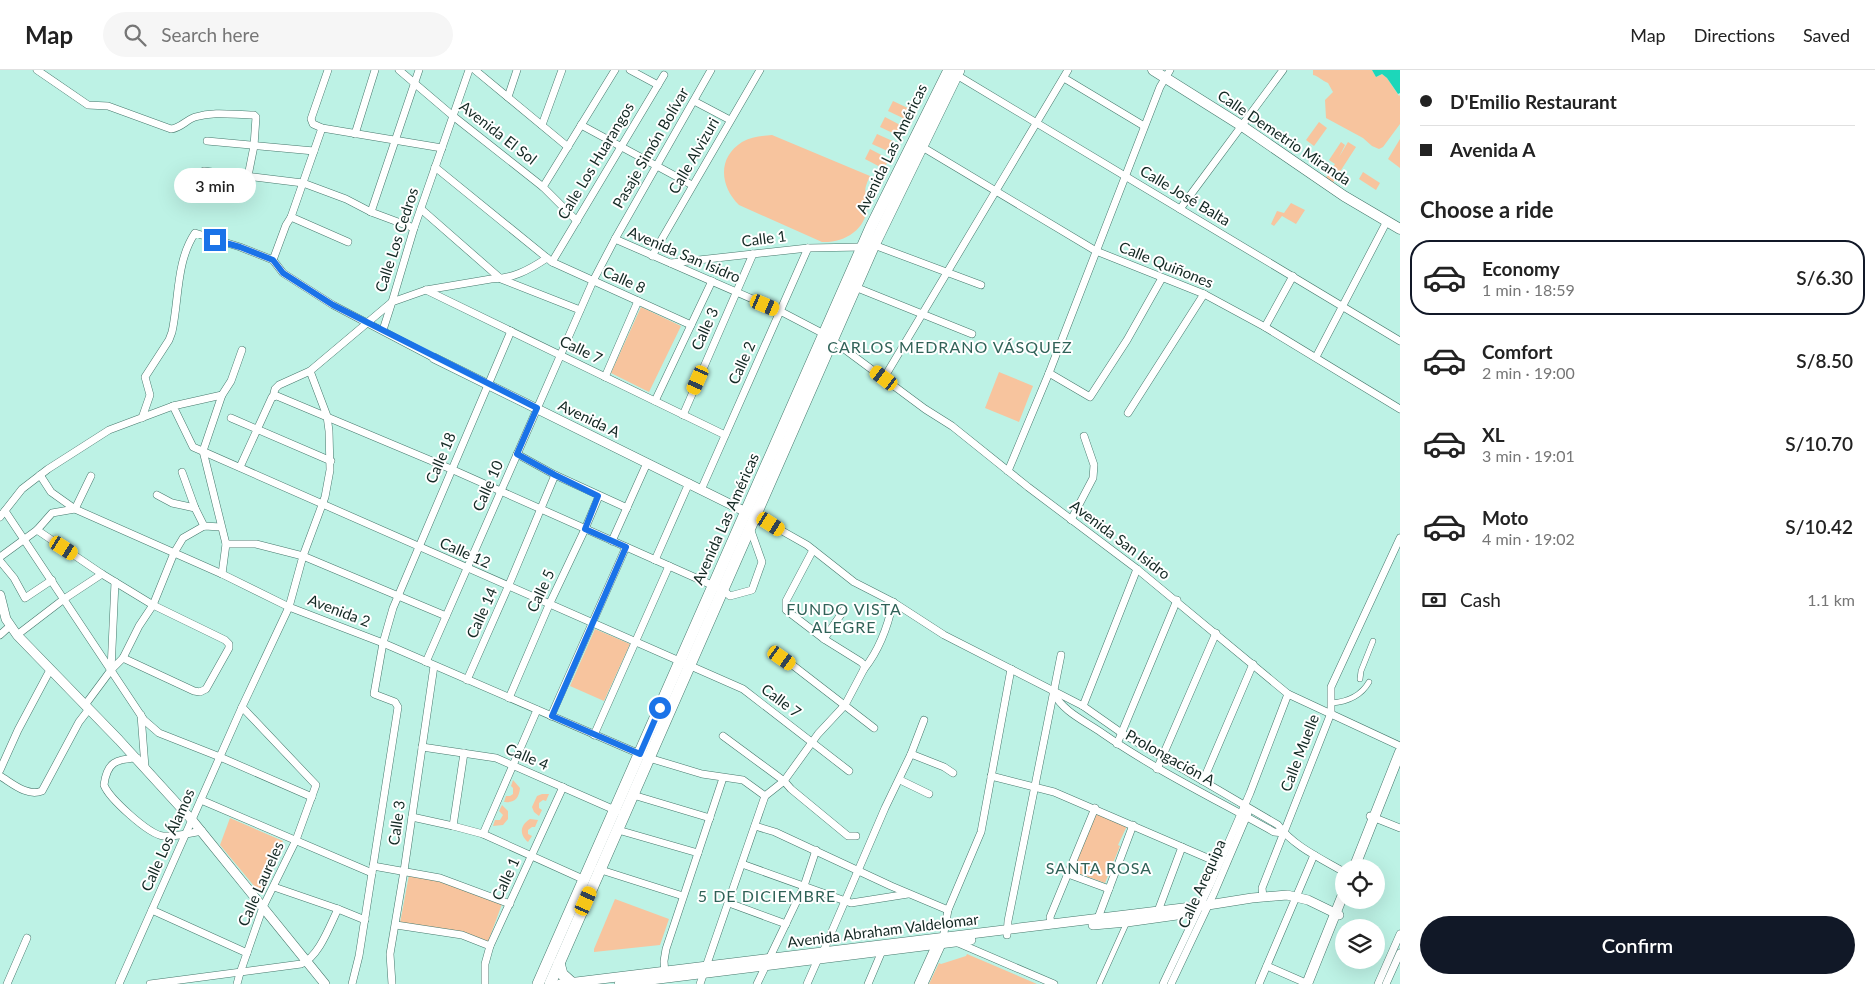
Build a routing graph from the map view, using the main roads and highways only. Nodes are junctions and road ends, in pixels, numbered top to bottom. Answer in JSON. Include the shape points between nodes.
{"nodes":[{"id":1,"x":1153,"y":70,"type":"edge"},
{"id":2,"x":952,"y":71,"type":"edge"},
{"id":3,"x":1167,"y":74,"type":"edge"},
{"id":4,"x":1400,"y":228,"type":"edge"},
{"id":5,"x":868,"y":246,"type":"junction"},
{"id":6,"x":828,"y":337,"type":"junction"},
{"id":7,"x":750,"y":514,"type":"junction"},
{"id":8,"x":718,"y":588,"type":"junction"},
{"id":9,"x":1400,"y":752,"type":"edge"},
{"id":10,"x":644,"y":756,"type":"junction"},
{"id":11,"x":1400,"y":765,"type":"edge"},
{"id":12,"x":620,"y":812,"type":"junction"},
{"id":13,"x":1374,"y":817,"type":"junction"},
{"id":14,"x":1358,"y":859,"type":"edge"},
{"id":15,"x":1361,"y":859,"type":"edge"},
{"id":16,"x":595,"y":868,"type":"junction"},
{"id":17,"x":1339,"y":909,"type":"edge"},
{"id":18,"x":1340,"y":909,"type":"edge"},
{"id":19,"x":1337,"y":914,"type":"junction"},
{"id":20,"x":560,"y":963,"type":"junction"},
{"id":21,"x":566,"y":983,"type":"edge"},
{"id":22,"x":538,"y":984,"type":"edge"},
{"id":23,"x":550,"y":984,"type":"edge"},
{"id":24,"x":1308,"y":984,"type":"edge"}],
"edges":[{"from":1,"to":3,"type":"main road","name":"Calle Demetrio Miranda"},
{"from":2,"to":5,"type":"main road","name":"Avenida Las Américas"},
{"from":3,"to":4,"type":"main road","name":"Calle Demetrio Miranda","via":[[1344,196]]},
{"from":5,"to":6,"type":"main road","name":"Avenida Las Américas"},
{"from":5,"to":6,"type":"main road","name":"Avenida Las Américas","via":[[855,287]]},
{"from":6,"to":7,"type":"main road","name":"Avenida Las Américas"},
{"from":7,"to":8,"type":"main road","name":"Avenida Las Américas"},
{"from":7,"to":8,"type":"main road","name":"Avenida Las Américas","via":[[750,528]]},
{"from":8,"to":10,"type":"main road","name":"Avenida Las Américas"},
{"from":9,"to":13,"type":"main road"},
{"from":10,"to":12,"type":"main road","name":"Avenida Las Américas"},
{"from":10,"to":12,"type":"main road","name":"Avenida Las Américas","via":[[633,795]]},
{"from":11,"to":13,"type":"main road"},
{"from":12,"to":16,"type":"main road","name":"Avenida Las Américas"},
{"from":12,"to":16,"type":"main road","name":"Avenida Las Américas","via":[[618,830]]},
{"from":13,"to":14,"type":"main road"},
{"from":13,"to":15,"type":"main road"},
{"from":16,"to":20,"type":"main road","name":"Avenida Las Américas"},
{"from":16,"to":22,"type":"main road","name":"Avenida Las Américas","via":[[585,880]]},
{"from":17,"to":19,"type":"main road"},
{"from":18,"to":19,"type":"main road"},
{"from":19,"to":24,"type":"main road"},
{"from":20,"to":21,"type":"main road"},
{"from":20,"to":23,"type":"main road","name":"Avenida Las Américas"}]}
